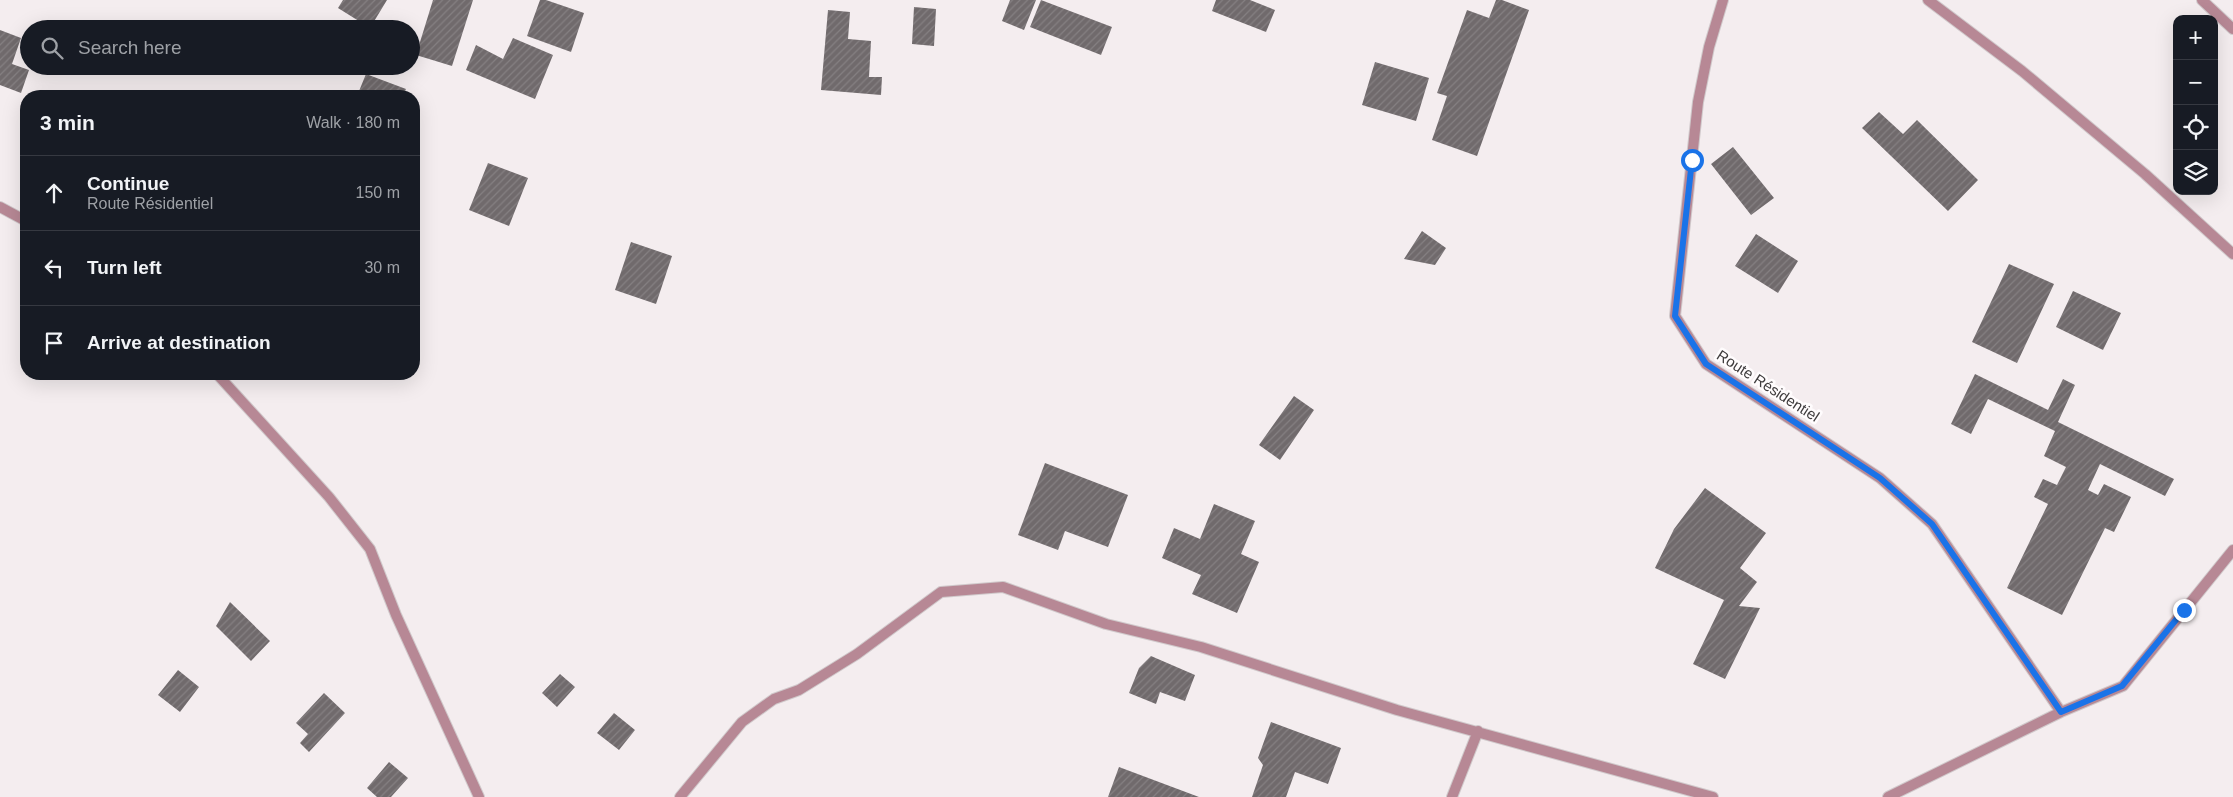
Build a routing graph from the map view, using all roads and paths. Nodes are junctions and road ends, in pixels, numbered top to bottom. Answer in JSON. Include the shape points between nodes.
{"nodes":[{"id":1,"x":1723,"y":0,"type":"edge"},
{"id":2,"x":1928,"y":0,"type":"edge"},
{"id":3,"x":2202,"y":0,"type":"edge"},
{"id":4,"x":2233,"y":29,"type":"edge"},
{"id":5,"x":0,"y":207,"type":"edge"},
{"id":6,"x":20,"y":218,"type":"edge"},
{"id":7,"x":2233,"y":254,"type":"edge"},
{"id":8,"x":222,"y":380,"type":"edge"},
{"id":9,"x":2233,"y":550,"type":"edge"},
{"id":10,"x":2061,"y":712,"type":"junction"},
{"id":11,"x":1478,"y":731,"type":"junction"},
{"id":12,"x":479,"y":797,"type":"edge"},
{"id":13,"x":680,"y":797,"type":"edge"},
{"id":14,"x":1452,"y":797,"type":"edge"},
{"id":15,"x":1713,"y":797,"type":"edge"},
{"id":16,"x":1888,"y":797,"type":"edge"}],
"edges":[{"from":1,"to":10,"type":"street","name":"Route Résidentiel","via":[[1698,102],[1675,316],[1706,364],[1880,478],[1932,524]]},
{"from":2,"to":7,"type":"street","via":[[2022,71],[2145,174]]},
{"from":3,"to":4,"type":"street"},
{"from":5,"to":6,"type":"street"},
{"from":8,"to":12,"type":"street","via":[[329,497],[370,548],[396,615]]},
{"from":9,"to":10,"type":"street","via":[[2122,686]]},
{"from":10,"to":16,"type":"street"},
{"from":11,"to":13,"type":"street","via":[[1397,710],[1202,647],[1106,624],[1003,587],[941,592],[857,654],[798,690],[774,699],[742,722]]},
{"from":11,"to":14,"type":"street"},
{"from":11,"to":15,"type":"street"}]}
